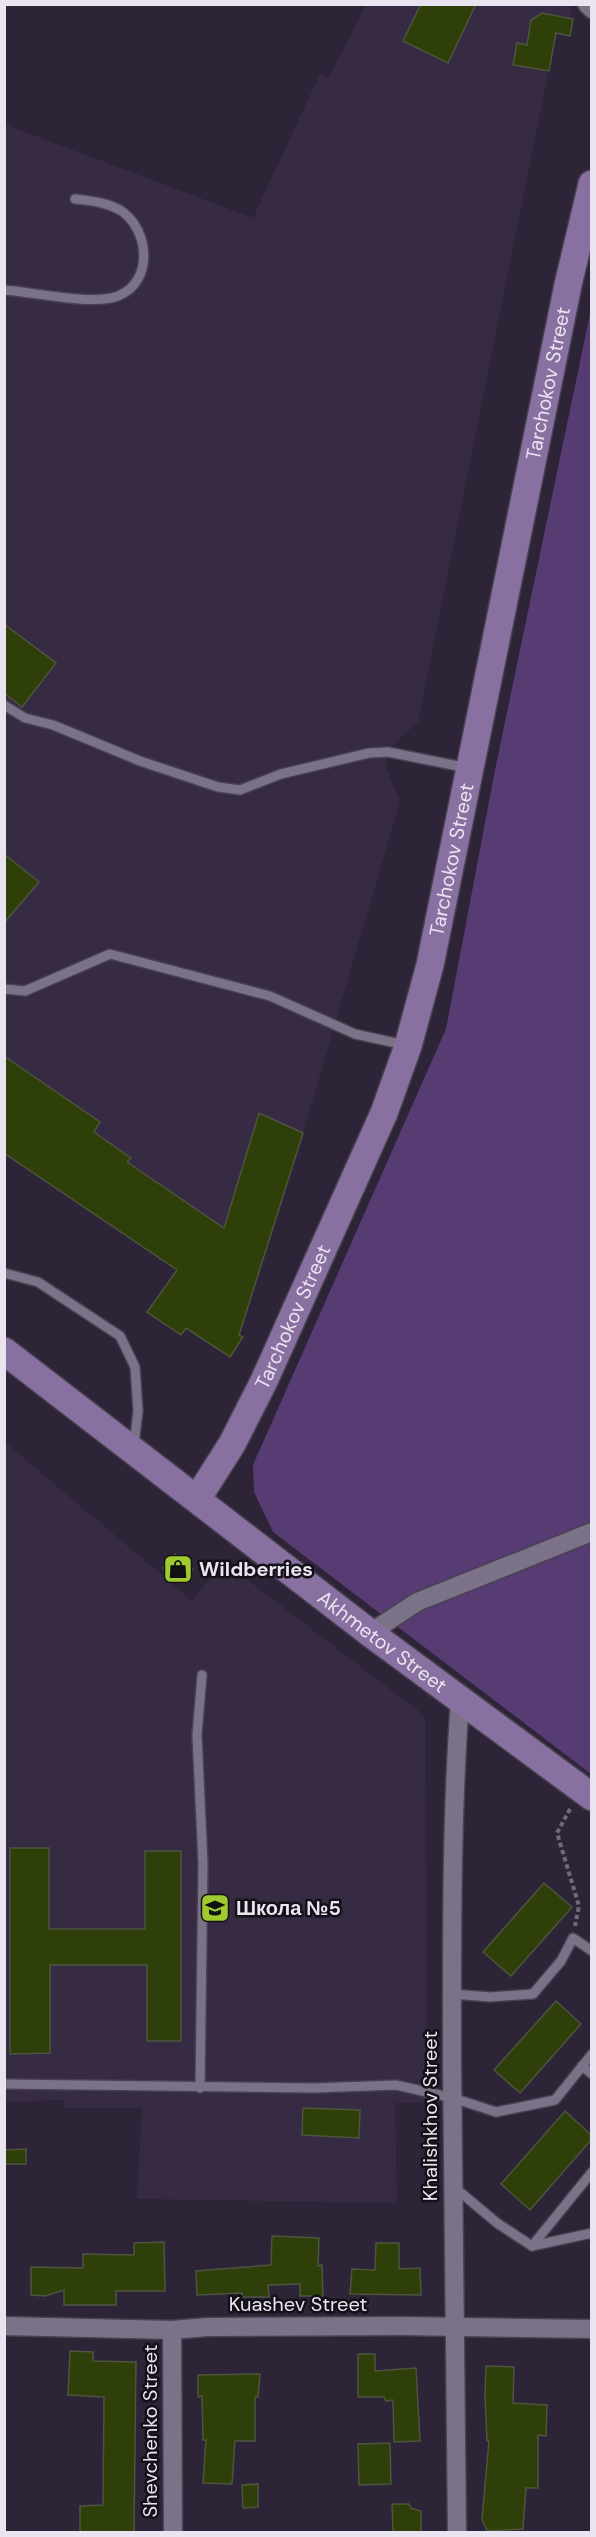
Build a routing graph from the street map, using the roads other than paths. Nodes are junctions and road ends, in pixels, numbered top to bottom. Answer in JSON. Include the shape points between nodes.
{"nodes":[{"id":1,"x":587,"y":4,"type":"edge"},
{"id":2,"x":591,"y":9,"type":"edge"},
{"id":3,"x":591,"y":184,"type":"edge"},
{"id":4,"x":75,"y":200,"type":"dead end"},
{"id":5,"x":4,"y":290,"type":"edge"},
{"id":6,"x":4,"y":705,"type":"edge"},
{"id":7,"x":471,"y":768,"type":"junction"},
{"id":8,"x":4,"y":989,"type":"edge"},
{"id":9,"x":408,"y":1046,"type":"junction"},
{"id":10,"x":4,"y":1272,"type":"edge"},
{"id":11,"x":4,"y":1351,"type":"edge"},
{"id":12,"x":134,"y":1450,"type":"junction"},
{"id":13,"x":197,"y":1499,"type":"junction"},
{"id":14,"x":591,"y":1532,"type":"edge"},
{"id":15,"x":370,"y":1633,"type":"junction"},
{"id":16,"x":202,"y":1675,"type":"dead end"},
{"id":17,"x":460,"y":1700,"type":"junction"},
{"id":18,"x":586,"y":1794,"type":"edge"},
{"id":19,"x":591,"y":1951,"type":"edge"},
{"id":20,"x":452,"y":1994,"type":"junction"},
{"id":21,"x":591,"y":2054,"type":"edge"},
{"id":22,"x":582,"y":2066,"type":"junction"},
{"id":23,"x":591,"y":2074,"type":"edge"},
{"id":24,"x":4,"y":2084,"type":"edge"},
{"id":25,"x":200,"y":2088,"type":"junction"},
{"id":26,"x":453,"y":2098,"type":"junction"},
{"id":27,"x":591,"y":2172,"type":"edge"},
{"id":28,"x":452,"y":2186,"type":"junction"},
{"id":29,"x":591,"y":2233,"type":"edge"},
{"id":30,"x":532,"y":2246,"type":"junction"},
{"id":31,"x":4,"y":2326,"type":"edge"},
{"id":32,"x":454,"y":2329,"type":"junction"},
{"id":33,"x":591,"y":2329,"type":"edge"},
{"id":34,"x":172,"y":2330,"type":"junction"},
{"id":35,"x":172,"y":2532,"type":"edge"},
{"id":36,"x":457,"y":2532,"type":"edge"}],
"edges":[{"from":1,"to":2,"type":"street"},
{"from":3,"to":7,"type":"main road","name":"Tarchokov Street"},
{"from":4,"to":5,"type":"lane","via":[[99,202],[120,210],[136,226],[142,241],[143,270],[132,289],[115,297],[80,298]]},
{"from":6,"to":7,"type":"lane","via":[[25,718],[53,725],[140,761],[218,787],[240,790],[281,774],[369,753],[388,752]]},
{"from":7,"to":9,"type":"main road","name":"Tarchokov Street","via":[[430,964]]},
{"from":8,"to":9,"type":"lane","via":[[25,991],[110,954],[270,996],[355,1034]]},
{"from":9,"to":13,"type":"main road","name":"Tarchokov Street","via":[[384,1113],[264,1381],[232,1444]]},
{"from":10,"to":12,"type":"lane","via":[[38,1282],[120,1336],[135,1367],[138,1411]]},
{"from":11,"to":12,"type":"main road","name":"Akhmetov Street"},
{"from":12,"to":13,"type":"main road","name":"Akhmetov Street"},
{"from":13,"to":15,"type":"main road","name":"Akhmetov Street"},
{"from":14,"to":15,"type":"street","via":[[417,1602]]},
{"from":15,"to":17,"type":"main road","name":"Akhmetov Street"},
{"from":16,"to":25,"type":"lane","via":[[197,1735],[203,1863]]},
{"from":17,"to":18,"type":"main road","name":"Akhmetov Street"},
{"from":17,"to":20,"type":"street","name":"Khalishkhov Street","via":[[455,1773]]},
{"from":19,"to":20,"type":"lane","via":[[573,1938],[561,1961],[533,1994]]},
{"from":20,"to":26,"type":"street","name":"Khalishkhov Street"},
{"from":21,"to":22,"type":"lane"},
{"from":22,"to":23,"type":"lane"},
{"from":22,"to":26,"type":"lane","via":[[555,2100],[536,2105],[496,2112]]},
{"from":24,"to":25,"type":"lane"},
{"from":25,"to":26,"type":"lane","via":[[396,2085]]},
{"from":26,"to":28,"type":"street","name":"Khalishkhov Street"},
{"from":27,"to":30,"type":"lane"},
{"from":28,"to":30,"type":"lane"},
{"from":28,"to":32,"type":"street","name":"Khalishkhov Street"},
{"from":29,"to":30,"type":"lane"},
{"from":31,"to":34,"type":"street","name":"Kuashev Street"},
{"from":32,"to":33,"type":"street","name":"Kuashev Street"},
{"from":32,"to":34,"type":"street","name":"Kuashev Street","via":[[380,2326]]},
{"from":32,"to":36,"type":"street","name":"Khalishkhov Street"},
{"from":34,"to":35,"type":"street","name":"Shevchenko Street"}]}
